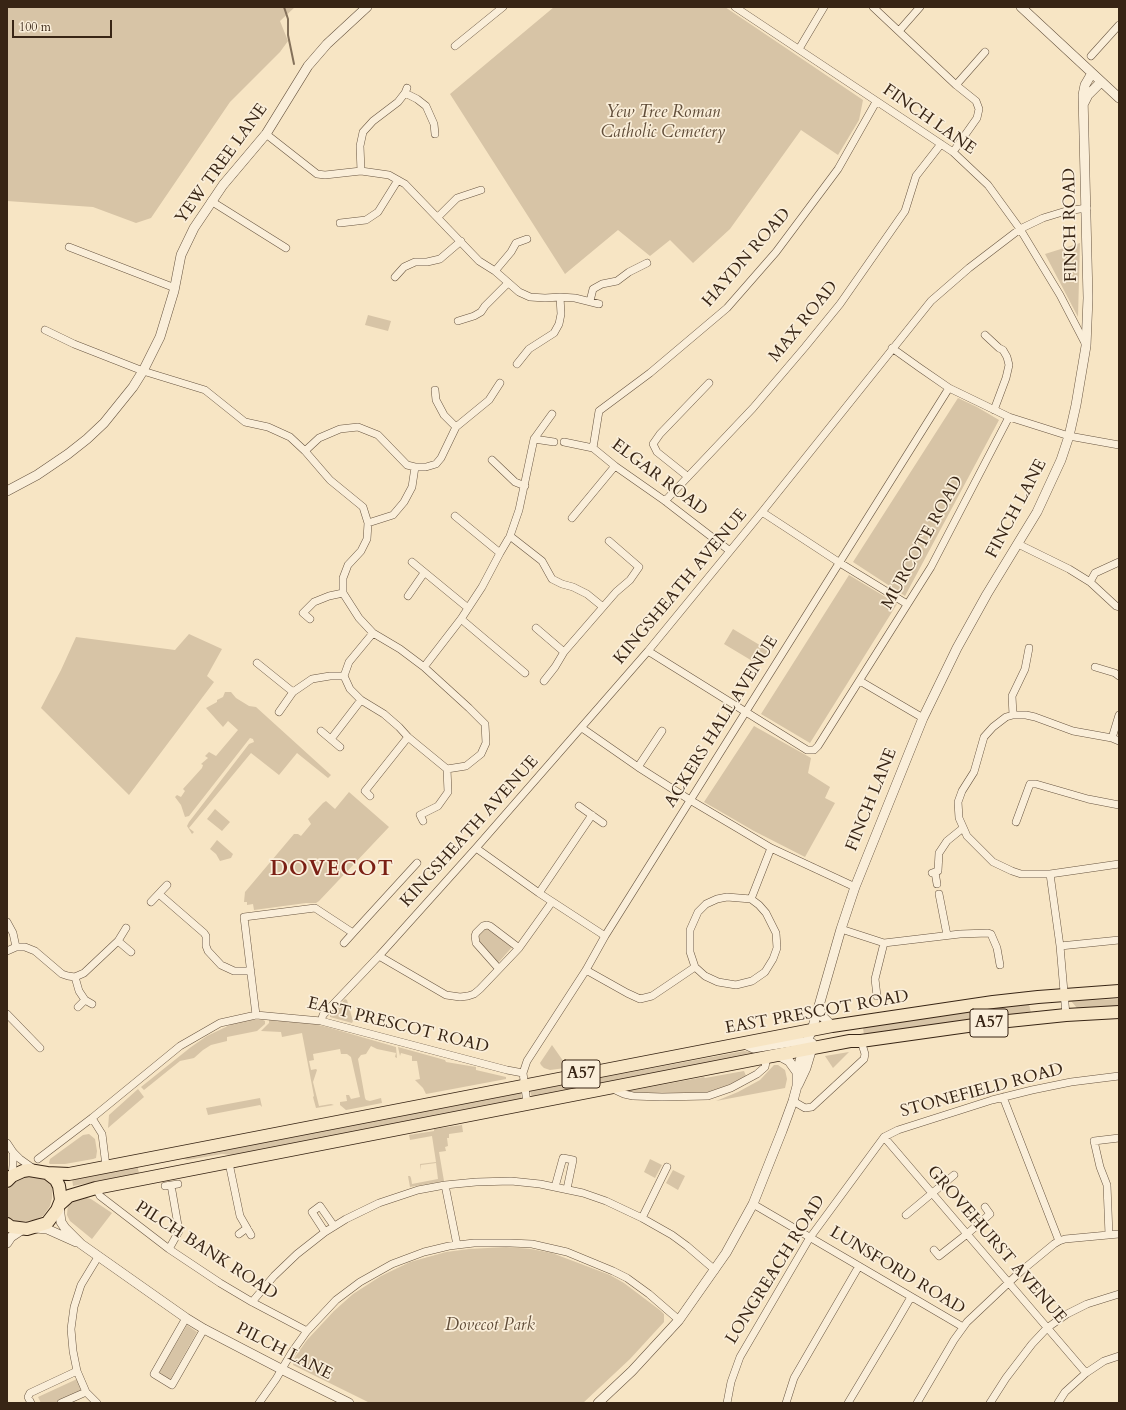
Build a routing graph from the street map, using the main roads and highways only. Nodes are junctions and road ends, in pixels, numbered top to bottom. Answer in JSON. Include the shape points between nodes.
{"nodes":[{"id":1,"x":1119,"y":991,"type":"edge"},
{"id":2,"x":1119,"y":1012,"type":"edge"},
{"id":3,"x":42,"y":1173,"type":"junction"},
{"id":4,"x":9,"y":1178,"type":"edge"},
{"id":5,"x":59,"y":1206,"type":"junction"},
{"id":6,"x":7,"y":1224,"type":"edge"}],
"edges":[{"from":1,"to":3,"type":"highway","name":"EAST PRESCOT ROAD","number":"A57","via":[[986,1002],[832,1026],[69,1174]]},
{"from":2,"to":5,"type":"highway","name":"EAST PRESCOT ROAD","number":"A57","via":[[989,1023],[807,1047],[773,1056],[96,1188],[69,1196]]},
{"from":3,"to":4,"type":"highway","number":"A57","via":[[22,1171]]},
{"from":3,"to":5,"type":"highway","via":[[56,1180],[61,1200]]},
{"from":5,"to":6,"type":"highway","number":"A57","via":[[50,1221],[43,1225],[28,1228],[11,1227]]}]}
